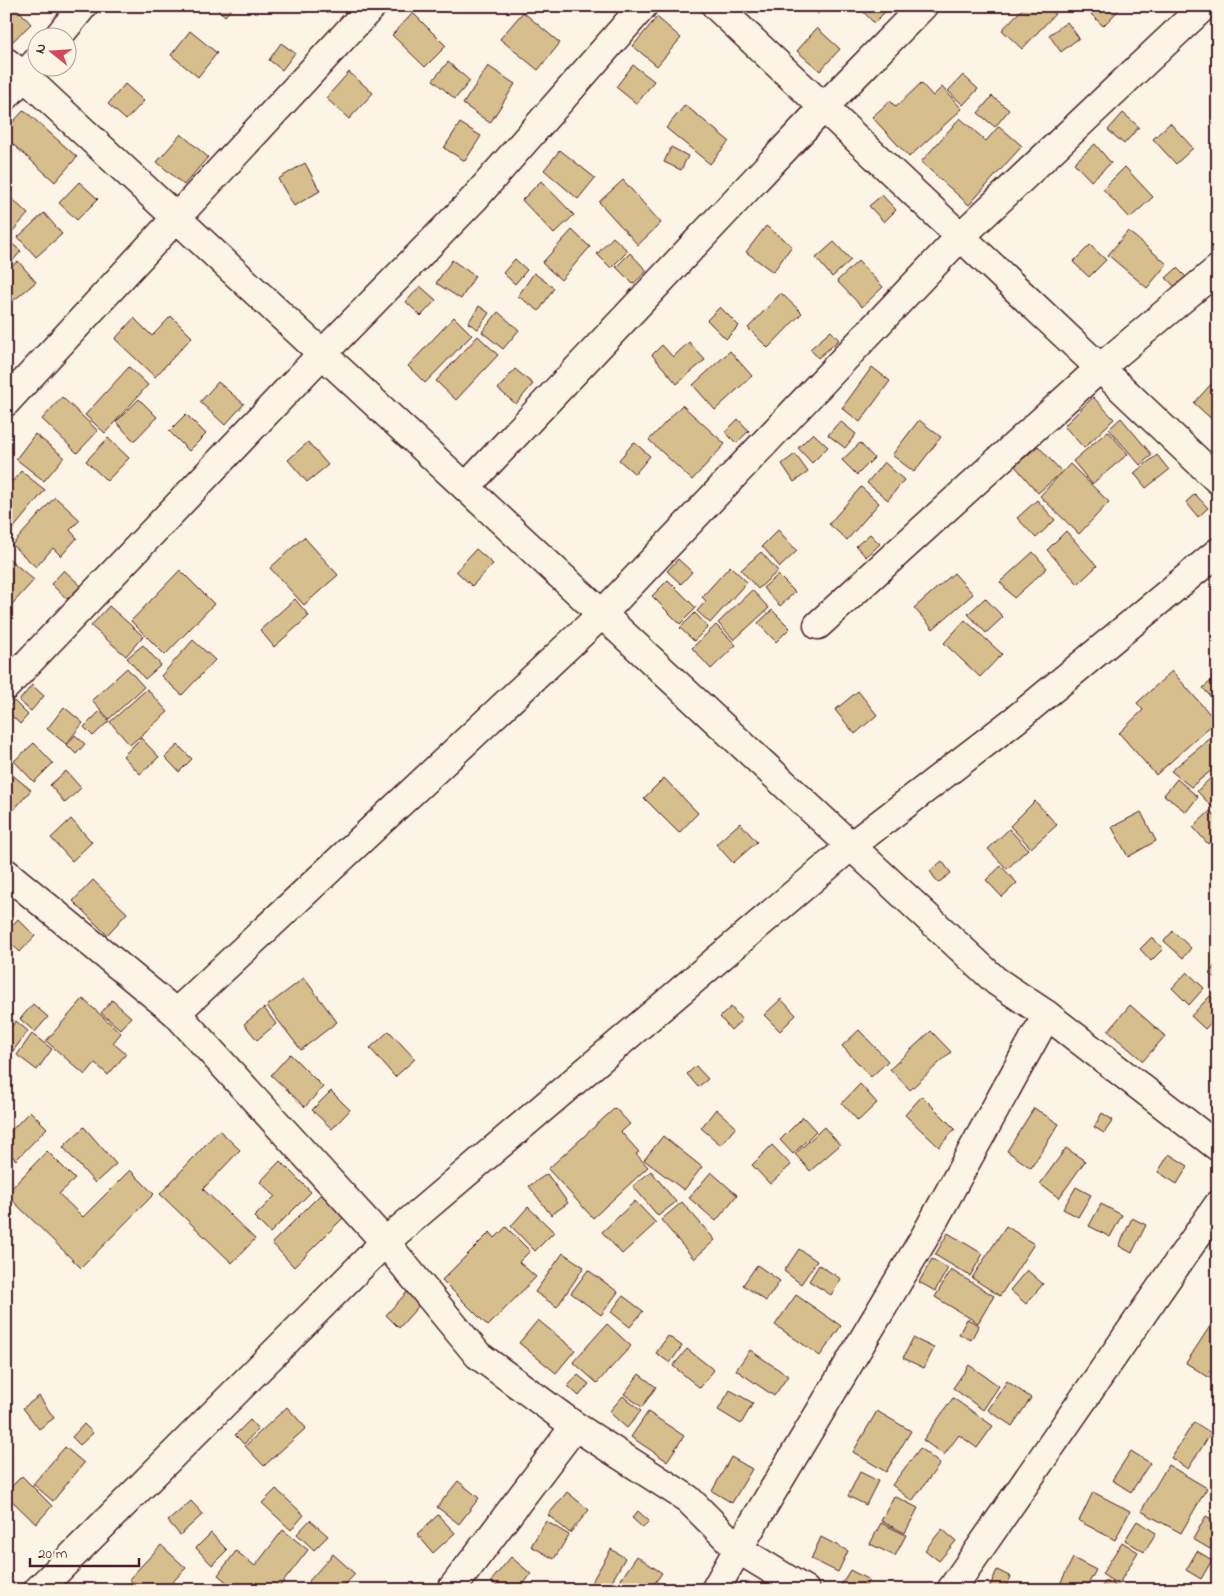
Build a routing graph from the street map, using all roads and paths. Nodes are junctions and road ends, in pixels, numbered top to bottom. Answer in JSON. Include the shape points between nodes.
{"nodes":[{"id":1,"x":83,"y":6,"type":"edge"},
{"id":2,"x":372,"y":6,"type":"edge"},
{"id":3,"x":643,"y":6,"type":"edge"},
{"id":4,"x":716,"y":6,"type":"edge"},
{"id":5,"x":923,"y":6,"type":"edge"},
{"id":6,"x":1204,"y":6,"type":"edge"},
{"id":7,"x":64,"y":28,"type":"edge"},
{"id":8,"x":23,"y":66,"type":"edge"},
{"id":9,"x":6,"y":96,"type":"edge"},
{"id":10,"x":823,"y":108,"type":"junction"},
{"id":11,"x":176,"y":217,"type":"junction"},
{"id":12,"x":960,"y":238,"type":"junction"},
{"id":13,"x":1218,"y":269,"type":"edge"},
{"id":14,"x":322,"y":354,"type":"junction"},
{"id":15,"x":1100,"y":368,"type":"junction"},
{"id":16,"x":6,"y":402,"type":"edge"},
{"id":17,"x":1218,"y":480,"type":"edge"},
{"id":18,"x":466,"y":487,"type":"junction"},
{"id":19,"x":1218,"y":552,"type":"edge"},
{"id":20,"x":602,"y":614,"type":"junction"},
{"id":21,"x":818,"y":625,"type":"dead end"},
{"id":22,"x":6,"y":686,"type":"edge"},
{"id":23,"x":851,"y":846,"type":"junction"},
{"id":24,"x":6,"y":873,"type":"edge"},
{"id":25,"x":176,"y":1013,"type":"junction"},
{"id":26,"x":1047,"y":1015,"type":"junction"},
{"id":27,"x":1218,"y":1147,"type":"edge"},
{"id":28,"x":1218,"y":1204,"type":"edge"},
{"id":29,"x":385,"y":1242,"type":"junction"},
{"id":30,"x":575,"y":1426,"type":"junction"},
{"id":31,"x":738,"y":1549,"type":"junction"},
{"id":32,"x":38,"y":1590,"type":"edge"},
{"id":33,"x":451,"y":1590,"type":"edge"},
{"id":34,"x":715,"y":1590,"type":"edge"},
{"id":35,"x":805,"y":1590,"type":"edge"},
{"id":36,"x":951,"y":1590,"type":"edge"}],
"edges":[{"from":1,"to":7,"type":"street"},
{"from":2,"to":11,"type":"street"},
{"from":3,"to":14,"type":"street","via":[[474,199]]},
{"from":4,"to":10,"type":"street"},
{"from":5,"to":10,"type":"street"},
{"from":6,"to":12,"type":"street"},
{"from":8,"to":9,"type":"street"},
{"from":8,"to":11,"type":"street"},
{"from":10,"to":12,"type":"street"},
{"from":10,"to":18,"type":"street"},
{"from":11,"to":14,"type":"street"},
{"from":11,"to":16,"type":"street"},
{"from":12,"to":15,"type":"street"},
{"from":12,"to":20,"type":"street"},
{"from":13,"to":15,"type":"street"},
{"from":14,"to":18,"type":"street"},
{"from":14,"to":22,"type":"street"},
{"from":15,"to":17,"type":"street"},
{"from":15,"to":21,"type":"street"},
{"from":18,"to":20,"type":"street"},
{"from":19,"to":23,"type":"street","via":[[1015,720]]},
{"from":20,"to":23,"type":"street"},
{"from":20,"to":25,"type":"street"},
{"from":23,"to":26,"type":"street","via":[[996,981]]},
{"from":23,"to":29,"type":"street"},
{"from":24,"to":25,"type":"street"},
{"from":25,"to":29,"type":"street"},
{"from":26,"to":27,"type":"street"},
{"from":26,"to":31,"type":"street","via":[[924,1238]]},
{"from":28,"to":36,"type":"street"},
{"from":29,"to":30,"type":"street","via":[[478,1355]]},
{"from":29,"to":32,"type":"street"},
{"from":30,"to":31,"type":"street","via":[[688,1499]]},
{"from":30,"to":33,"type":"street"},
{"from":31,"to":34,"type":"street"},
{"from":31,"to":35,"type":"street"}]}
